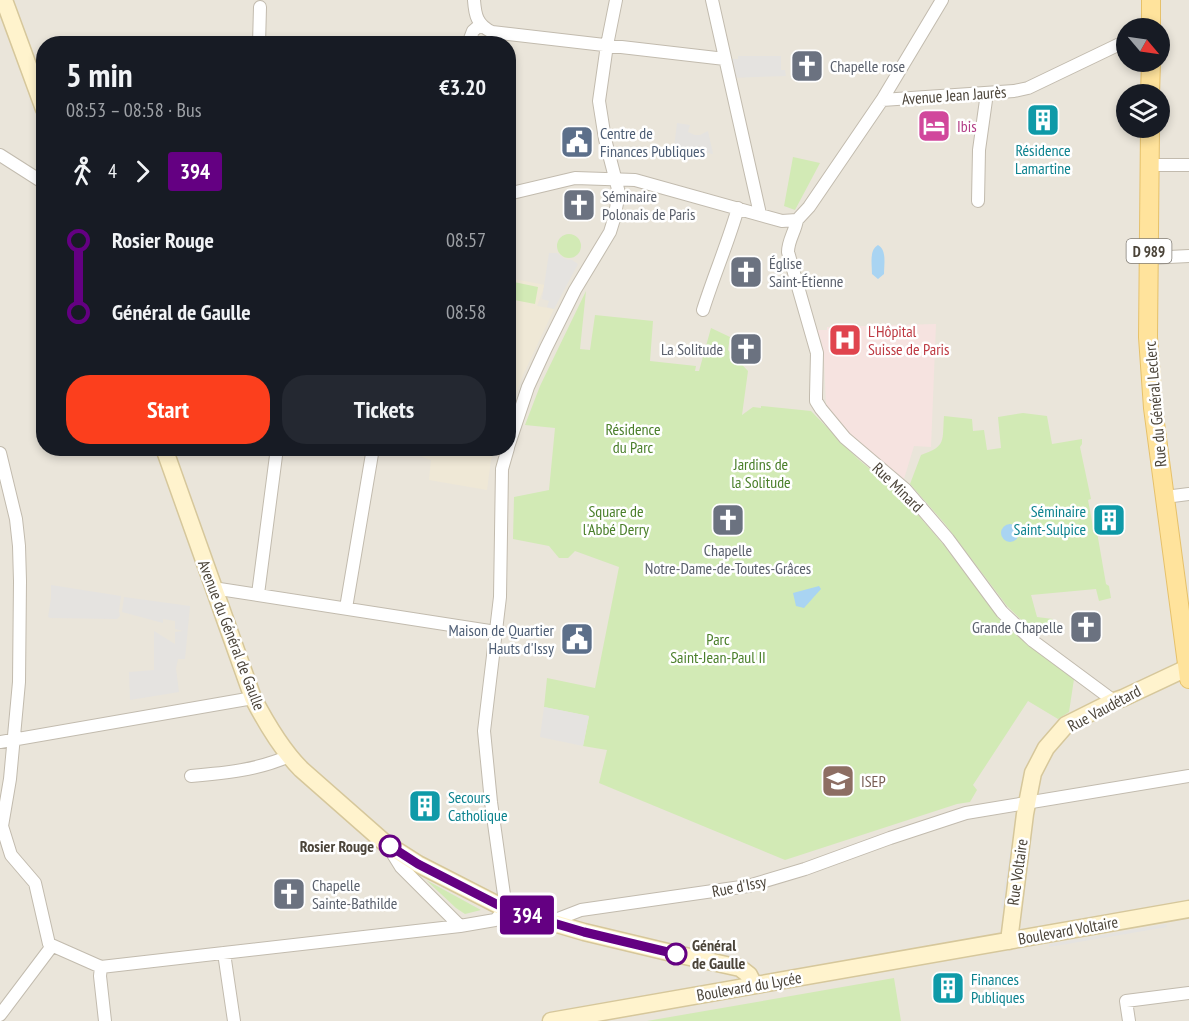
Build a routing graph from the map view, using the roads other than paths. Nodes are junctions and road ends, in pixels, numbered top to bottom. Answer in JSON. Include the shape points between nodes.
{"nodes":[{"id":1,"x":4,"y":0,"type":"edge"},
{"id":2,"x":474,"y":0,"type":"edge"},
{"id":3,"x":616,"y":0,"type":"edge"},
{"id":4,"x":712,"y":0,"type":"edge"},
{"id":5,"x":942,"y":0,"type":"edge"},
{"id":6,"x":1151,"y":0,"type":"edge"},
{"id":7,"x":260,"y":7,"type":"dead end"},
{"id":8,"x":1151,"y":18,"type":"edge"},
{"id":9,"x":481,"y":24,"type":"junction"},
{"id":10,"x":259,"y":36,"type":"edge"},
{"id":11,"x":471,"y":36,"type":"edge"},
{"id":12,"x":613,"y":46,"type":"junction"},
{"id":13,"x":1116,"y":46,"type":"edge"},
{"id":14,"x":725,"y":59,"type":"junction"},
{"id":15,"x":36,"y":87,"type":"edge"},
{"id":16,"x":987,"y":93,"type":"junction"},
{"id":17,"x":882,"y":100,"type":"junction"},
{"id":18,"x":1150,"y":138,"type":"edge"},
{"id":19,"x":0,"y":155,"type":"edge"},
{"id":20,"x":1150,"y":165,"type":"junction"},
{"id":21,"x":1189,"y":165,"type":"edge"},
{"id":22,"x":36,"y":178,"type":"edge"},
{"id":23,"x":615,"y":178,"type":"junction"},
{"id":24,"x":516,"y":192,"type":"edge"},
{"id":25,"x":978,"y":201,"type":"dead end"},
{"id":26,"x":738,"y":208,"type":"junction"},
{"id":27,"x":760,"y":214,"type":"junction"},
{"id":28,"x":796,"y":220,"type":"junction"},
{"id":29,"x":1189,"y":256,"type":"edge"},
{"id":30,"x":1149,"y":258,"type":"junction"},
{"id":31,"x":703,"y":310,"type":"dead end"},
{"id":32,"x":516,"y":424,"type":"edge"},
{"id":33,"x":0,"y":453,"type":"edge"},
{"id":34,"x":167,"y":456,"type":"edge"},
{"id":35,"x":276,"y":456,"type":"edge"},
{"id":36,"x":372,"y":456,"type":"edge"},
{"id":37,"x":506,"y":456,"type":"edge"},
{"id":38,"x":1189,"y":494,"type":"edge"},
{"id":39,"x":1165,"y":497,"type":"junction"},
{"id":40,"x":213,"y":588,"type":"junction"},
{"id":41,"x":258,"y":594,"type":"junction"},
{"id":42,"x":346,"y":608,"type":"junction"},
{"id":43,"x":496,"y":632,"type":"junction"},
{"id":44,"x":1189,"y":671,"type":"edge"},
{"id":45,"x":253,"y":698,"type":"junction"},
{"id":46,"x":1114,"y":700,"type":"junction"},
{"id":47,"x":13,"y":739,"type":"junction"},
{"id":48,"x":0,"y":742,"type":"edge"},
{"id":49,"x":289,"y":756,"type":"junction"},
{"id":50,"x":191,"y":776,"type":"dead end"},
{"id":51,"x":1189,"y":777,"type":"edge"},
{"id":52,"x":1027,"y":804,"type":"junction"},
{"id":53,"x":1,"y":828,"type":"edge"},
{"id":54,"x":385,"y":843,"type":"junction"},
{"id":55,"x":506,"y":909,"type":"junction"},
{"id":56,"x":1189,"y":909,"type":"edge"},
{"id":57,"x":550,"y":922,"type":"junction"},
{"id":58,"x":460,"y":926,"type":"junction"},
{"id":59,"x":1010,"y":941,"type":"junction"},
{"id":60,"x":52,"y":946,"type":"junction"},
{"id":61,"x":948,"y":952,"type":"joint"},
{"id":62,"x":224,"y":953,"type":"junction"},
{"id":63,"x":101,"y":967,"type":"junction"},
{"id":64,"x":754,"y":986,"type":"junction"},
{"id":65,"x":1189,"y":993,"type":"edge"},
{"id":66,"x":0,"y":1015,"type":"edge"},
{"id":67,"x":105,"y":1021,"type":"edge"},
{"id":68,"x":234,"y":1021,"type":"edge"},
{"id":69,"x":551,"y":1021,"type":"edge"},
{"id":70,"x":1129,"y":1021,"type":"edge"}],
"edges":[{"from":1,"to":15,"type":"main road"},
{"from":2,"to":9,"type":"street"},
{"from":3,"to":12,"type":"street"},
{"from":4,"to":14,"type":"street"},
{"from":5,"to":17,"type":"street"},
{"from":6,"to":8,"type":"main road"},
{"from":7,"to":10,"type":"street"},
{"from":9,"to":11,"type":"street"},
{"from":9,"to":12,"type":"street","via":[[492,32]]},
{"from":12,"to":14,"type":"street"},
{"from":12,"to":23,"type":"street","via":[[599,101]]},
{"from":13,"to":16,"type":"street","name":"Avenue Jean Jaurès","via":[[1028,88]]},
{"from":14,"to":27,"type":"street"},
{"from":16,"to":17,"type":"street","name":"Avenue Jean Jaurès"},
{"from":16,"to":25,"type":"street","via":[[979,150]]},
{"from":17,"to":28,"type":"street","name":"Avenue Jean Jaurès"},
{"from":18,"to":20,"type":"main road","name":"Rue du Général Leclerc","number":"D 989"},
{"from":19,"to":22,"type":"street"},
{"from":20,"to":21,"type":"street"},
{"from":20,"to":30,"type":"main road","name":"Rue du Général Leclerc","number":"D 989"},
{"from":23,"to":24,"type":"street","via":[[575,178]]},
{"from":23,"to":26,"type":"street"},
{"from":23,"to":32,"type":"street","via":[[619,194],[610,232],[546,348]]},
{"from":26,"to":27,"type":"street"},
{"from":26,"to":31,"type":"street"},
{"from":27,"to":28,"type":"street","via":[[782,221]]},
{"from":28,"to":46,"type":"street","name":"Rue Minard","via":[[788,252],[817,353],[816,401],[821,409],[845,438],[905,489],[1002,612]]},
{"from":29,"to":30,"type":"street"},
{"from":30,"to":39,"type":"main road","name":"Rue du Général Leclerc","number":"D 989","via":[[1148,337]]},
{"from":33,"to":47,"type":"street","via":[[19,546],[19,682]]},
{"from":34,"to":40,"type":"main road","name":"Avenue du Général de Gaulle"},
{"from":35,"to":41,"type":"street"},
{"from":36,"to":42,"type":"street"},
{"from":37,"to":43,"type":"street"},
{"from":38,"to":39,"type":"street"},
{"from":39,"to":44,"type":"main road","name":"Rue du Général Leclerc","number":"D 989"},
{"from":40,"to":41,"type":"street"},
{"from":40,"to":45,"type":"main road","name":"Avenue du Général de Gaulle"},
{"from":41,"to":42,"type":"street"},
{"from":42,"to":43,"type":"street"},
{"from":43,"to":55,"type":"street","via":[[484,731]]},
{"from":44,"to":46,"type":"main road","name":"Rue Vaudétard"},
{"from":45,"to":47,"type":"street"},
{"from":45,"to":49,"type":"main road","name":"Avenue du Général de Gaulle"},
{"from":46,"to":52,"type":"main road","name":"Rue Vaudétard","via":[[1066,725],[1046,748],[1033,773]]},
{"from":47,"to":48,"type":"street"},
{"from":47,"to":53,"type":"street"},
{"from":49,"to":50,"type":"street","via":[[244,770]]},
{"from":49,"to":54,"type":"main road","name":"Avenue du Général de Gaulle"},
{"from":51,"to":52,"type":"street","name":"Rue d'Issy"},
{"from":52,"to":57,"type":"street","name":"Rue d'Issy","via":[[966,813],[748,886],[580,910]]},
{"from":52,"to":59,"type":"main road","name":"Rue Voltaire"},
{"from":53,"to":60,"type":"street","via":[[11,855],[36,883]]},
{"from":54,"to":55,"type":"main road","name":"Avenue du Général de Gaulle"},
{"from":54,"to":58,"type":"street","via":[[401,867]]},
{"from":55,"to":57,"type":"main road","name":"Avenue du Général de Gaulle"},
{"from":55,"to":58,"type":"street","via":[[495,920]]},
{"from":56,"to":59,"type":"main road","name":"Boulevard Voltaire"},
{"from":57,"to":64,"type":"main road","name":"Avenue du Général de Gaulle","via":[[740,968]]},
{"from":58,"to":62,"type":"street"},
{"from":59,"to":61,"type":"main road","name":"Boulevard Voltaire"},
{"from":60,"to":63,"type":"street"},
{"from":60,"to":66,"type":"street"},
{"from":61,"to":64,"type":"main road","name":"Boulevard du Lycée"},
{"from":62,"to":63,"type":"street"},
{"from":62,"to":68,"type":"street"},
{"from":63,"to":67,"type":"street"},
{"from":64,"to":69,"type":"main road","name":"Boulevard du Lycée"},
{"from":65,"to":70,"type":"street","via":[[1126,1001]]}]}
